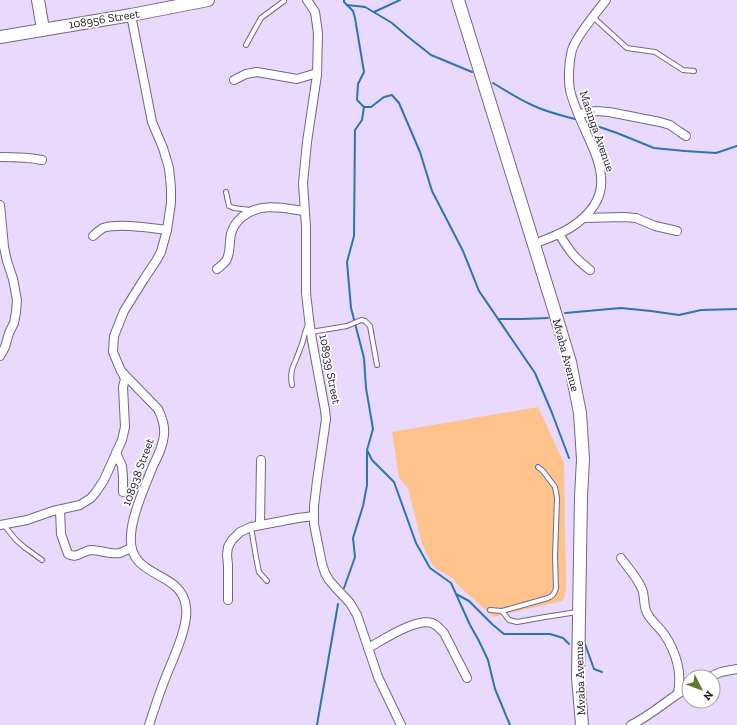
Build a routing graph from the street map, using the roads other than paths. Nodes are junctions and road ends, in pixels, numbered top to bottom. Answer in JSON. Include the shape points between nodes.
{"nodes":[{"id":1,"x":38,"y":0,"type":"edge"},
{"id":2,"x":208,"y":0,"type":"edge"},
{"id":3,"x":284,"y":0,"type":"edge"},
{"id":4,"x":308,"y":0,"type":"edge"},
{"id":5,"x":458,"y":0,"type":"edge"},
{"id":6,"x":606,"y":0,"type":"edge"},
{"id":7,"x":131,"y":15,"type":"junction"},
{"id":8,"x":593,"y":18,"type":"junction"},
{"id":9,"x":43,"y":29,"type":"junction"},
{"id":10,"x":0,"y":37,"type":"edge"},
{"id":11,"x":246,"y":45,"type":"dead end"},
{"id":12,"x":694,"y":71,"type":"dead end"},
{"id":13,"x":317,"y":73,"type":"junction"},
{"id":14,"x":234,"y":80,"type":"dead end"},
{"id":15,"x":579,"y":114,"type":"junction"},
{"id":16,"x":686,"y":136,"type":"dead end"},
{"id":17,"x":0,"y":157,"type":"edge"},
{"id":18,"x":42,"y":160,"type":"dead end"},
{"id":19,"x":226,"y":192,"type":"dead end"},
{"id":20,"x":0,"y":205,"type":"edge"},
{"id":21,"x":252,"y":210,"type":"junction"},
{"id":22,"x":304,"y":211,"type":"junction"},
{"id":23,"x":584,"y":218,"type":"junction"},
{"id":24,"x":168,"y":230,"type":"junction"},
{"id":25,"x":677,"y":231,"type":"dead end"},
{"id":26,"x":559,"y":234,"type":"junction"},
{"id":27,"x":93,"y":236,"type":"dead end"},
{"id":28,"x":534,"y":244,"type":"junction"},
{"id":29,"x":217,"y":269,"type":"dead end"},
{"id":30,"x":590,"y":270,"type":"dead end"},
{"id":31,"x":309,"y":323,"type":"junction"},
{"id":32,"x":311,"y":332,"type":"junction"},
{"id":33,"x":9,"y":333,"type":"junction"},
{"id":34,"x":0,"y":336,"type":"edge"},
{"id":35,"x":0,"y":356,"type":"edge"},
{"id":36,"x":377,"y":365,"type":"dead end"},
{"id":37,"x":121,"y":371,"type":"junction"},
{"id":38,"x":292,"y":386,"type":"dead end"},
{"id":39,"x":116,"y":453,"type":"junction"},
{"id":40,"x":261,"y":460,"type":"dead end"},
{"id":41,"x":538,"y":467,"type":"dead end"},
{"id":42,"x":123,"y":492,"type":"dead end"},
{"id":43,"x":60,"y":510,"type":"junction"},
{"id":44,"x":314,"y":516,"type":"junction"},
{"id":45,"x":2,"y":524,"type":"edge"},
{"id":46,"x":260,"y":525,"type":"junction"},
{"id":47,"x":251,"y":527,"type":"junction"},
{"id":48,"x":131,"y":548,"type":"junction"},
{"id":49,"x":621,"y":558,"type":"dead end"},
{"id":50,"x":42,"y":560,"type":"dead end"},
{"id":51,"x":268,"y":581,"type":"dead end"},
{"id":52,"x":228,"y":600,"type":"dead end"},
{"id":53,"x":490,"y":610,"type":"dead end"},
{"id":54,"x":502,"y":611,"type":"junction"},
{"id":55,"x":580,"y":612,"type":"junction"},
{"id":56,"x":368,"y":648,"type":"junction"},
{"id":57,"x":737,"y":669,"type":"edge"},
{"id":58,"x":721,"y":672,"type":"edge"},
{"id":59,"x":467,"y":678,"type":"dead end"},
{"id":60,"x":681,"y":692,"type":"edge"},
{"id":61,"x":678,"y":693,"type":"junction"},
{"id":62,"x":149,"y":725,"type":"edge"},
{"id":63,"x":401,"y":725,"type":"edge"},
{"id":64,"x":582,"y":725,"type":"edge"},
{"id":65,"x":631,"y":725,"type":"edge"}],
"edges":[{"from":1,"to":9,"type":"street"},
{"from":2,"to":7,"type":"street","name":"108956 Street"},
{"from":3,"to":11,"type":"lane","via":[[261,18]]},
{"from":4,"to":13,"type":"street","name":"108939 Street","via":[[316,12],[317,20]]},
{"from":5,"to":28,"type":"street","name":"Mvaba Avenue"},
{"from":6,"to":8,"type":"street","name":"Masinga Avenue"},
{"from":7,"to":9,"type":"street","name":"108956 Street"},
{"from":7,"to":24,"type":"street","name":"108938 Street","via":[[152,122],[166,157],[170,178]]},
{"from":8,"to":12,"type":"lane","via":[[627,48],[655,52],[682,70]]},
{"from":8,"to":15,"type":"street","name":"Masinga Avenue","via":[[572,50],[570,62],[570,89]]},
{"from":9,"to":10,"type":"street","name":"108956 Street"},
{"from":13,"to":14,"type":"street","via":[[297,79],[257,72]]},
{"from":13,"to":22,"type":"street","name":"108939 Street","via":[[305,156]]},
{"from":15,"to":16,"type":"street","via":[[609,112],[660,122],[670,125]]},
{"from":15,"to":23,"type":"street","name":"Masinga Avenue","via":[[602,179],[600,195]]},
{"from":17,"to":18,"type":"street","via":[[32,157]]},
{"from":19,"to":21,"type":"lane","via":[[229,206]]},
{"from":20,"to":33,"type":"street","via":[[4,247],[17,300],[14,323]]},
{"from":21,"to":22,"type":"street","via":[[268,207]]},
{"from":21,"to":29,"type":"street","via":[[233,226],[228,256]]},
{"from":22,"to":31,"type":"street","name":"108939 Street"},
{"from":23,"to":25,"type":"street","via":[[636,218]]},
{"from":23,"to":26,"type":"street","name":"Masinga Avenue"},
{"from":24,"to":27,"type":"street","via":[[114,227],[102,228]]},
{"from":24,"to":37,"type":"street","name":"108938 Street","via":[[156,261],[124,311],[114,336],[113,352]]},
{"from":26,"to":28,"type":"street","name":"Masinga Avenue"},
{"from":26,"to":30,"type":"street","via":[[571,253]]},
{"from":28,"to":55,"type":"street","name":"Mvaba Avenue","via":[[570,362],[580,413],[583,459]]},
{"from":31,"to":32,"type":"street","name":"108939 Street"},
{"from":31,"to":38,"type":"lane","via":[[292,367]]},
{"from":32,"to":36,"type":"lane","via":[[365,321],[370,326]]},
{"from":32,"to":44,"type":"street","name":"108939 Street","via":[[326,419]]},
{"from":33,"to":34,"type":"street"},
{"from":33,"to":35,"type":"street"},
{"from":37,"to":39,"type":"street","via":[[125,379],[125,427]]},
{"from":37,"to":48,"type":"street","name":"108938 Street","via":[[158,409],[164,429],[163,441],[135,515],[131,531]]},
{"from":39,"to":42,"type":"street","via":[[122,466]]},
{"from":39,"to":43,"type":"street","via":[[104,480],[91,498],[80,505]]},
{"from":40,"to":46,"type":"street"},
{"from":41,"to":54,"type":"lane","via":[[555,487],[557,498],[555,592],[548,598]]},
{"from":43,"to":45,"type":"street"},
{"from":43,"to":48,"type":"street","via":[[61,534],[68,554],[72,556],[91,550],[120,553]]},
{"from":44,"to":46,"type":"street"},
{"from":44,"to":56,"type":"street","name":"108939 Street","via":[[325,573],[354,609]]},
{"from":45,"to":50,"type":"lane","via":[[16,540]]},
{"from":46,"to":47,"type":"street"},
{"from":47,"to":51,"type":"lane","via":[[259,572]]},
{"from":47,"to":52,"type":"street","via":[[240,532],[228,547]]},
{"from":48,"to":62,"type":"street","via":[[142,565],[178,589],[186,607],[183,632]]},
{"from":49,"to":61,"type":"street","via":[[642,589],[647,614],[664,634],[673,650],[680,682]]},
{"from":53,"to":54,"type":"lane"},
{"from":54,"to":55,"type":"lane","via":[[509,620],[517,622]]},
{"from":55,"to":64,"type":"street","name":"Mvaba Avenue","via":[[578,677]]},
{"from":56,"to":59,"type":"street","via":[[405,628],[421,622],[430,623],[444,633]]},
{"from":56,"to":63,"type":"street","name":"108939 Street","via":[[378,677]]},
{"from":57,"to":58,"type":"street"},
{"from":60,"to":61,"type":"street"},
{"from":61,"to":65,"type":"street"}]}
